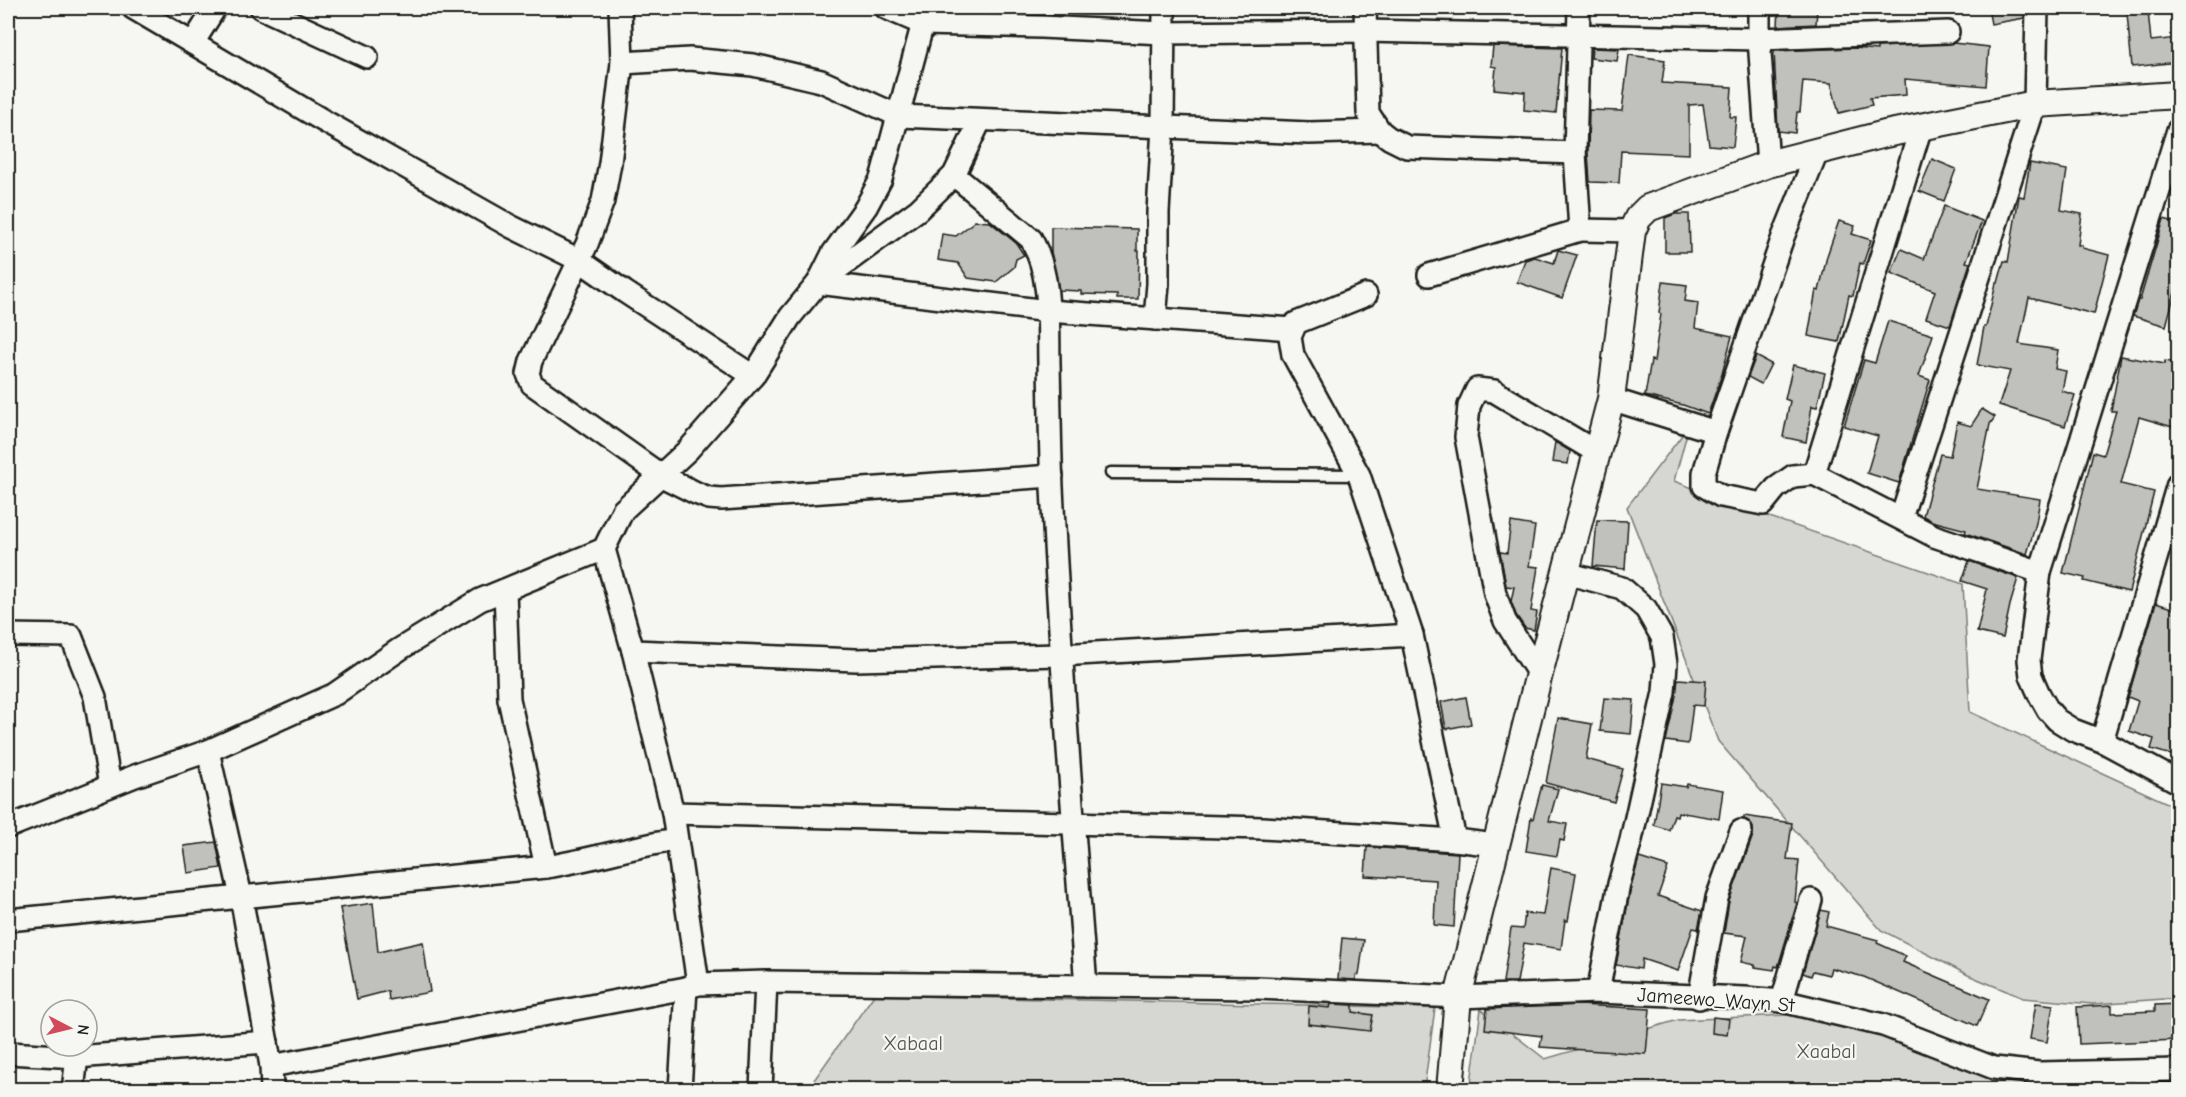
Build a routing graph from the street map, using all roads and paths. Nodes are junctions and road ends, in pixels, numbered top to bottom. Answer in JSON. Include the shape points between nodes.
{"nodes":[{"id":1,"x":133,"y":8,"type":"edge"},
{"id":2,"x":215,"y":8,"type":"edge"},
{"id":3,"x":261,"y":8,"type":"edge"},
{"id":4,"x":620,"y":8,"type":"edge"},
{"id":5,"x":886,"y":8,"type":"edge"},
{"id":6,"x":1164,"y":8,"type":"edge"},
{"id":7,"x":1365,"y":8,"type":"edge"},
{"id":8,"x":1579,"y":8,"type":"edge"},
{"id":9,"x":1759,"y":8,"type":"edge"},
{"id":10,"x":2037,"y":8,"type":"edge"},
{"id":11,"x":925,"y":16,"type":"edge"},
{"id":12,"x":1364,"y":31,"type":"junction"},
{"id":13,"x":1948,"y":32,"type":"dead end"},
{"id":14,"x":1163,"y":33,"type":"junction"},
{"id":15,"x":1578,"y":36,"type":"junction"},
{"id":16,"x":1759,"y":39,"type":"junction"},
{"id":17,"x":193,"y":43,"type":"junction"},
{"id":18,"x":367,"y":57,"type":"dead end"},
{"id":19,"x":622,"y":63,"type":"junction"},
{"id":20,"x":2178,"y":95,"type":"edge"},
{"id":21,"x":2035,"y":104,"type":"junction"},
{"id":22,"x":899,"y":116,"type":"junction"},
{"id":23,"x":981,"y":121,"type":"junction"},
{"id":24,"x":1163,"y":127,"type":"junction"},
{"id":25,"x":1921,"y":127,"type":"junction"},
{"id":26,"x":2178,"y":130,"type":"edge"},
{"id":27,"x":1380,"y":131,"type":"junction"},
{"id":28,"x":1818,"y":150,"type":"junction"},
{"id":29,"x":1575,"y":153,"type":"junction"},
{"id":30,"x":1768,"y":164,"type":"junction"},
{"id":31,"x":954,"y":175,"type":"junction"},
{"id":32,"x":1580,"y":230,"type":"junction"},
{"id":33,"x":1632,"y":231,"type":"junction"},
{"id":34,"x":579,"y":260,"type":"junction"},
{"id":35,"x":1429,"y":275,"type":"dead end"},
{"id":36,"x":818,"y":283,"type":"junction"},
{"id":37,"x":1366,"y":295,"type":"dead end"},
{"id":38,"x":1048,"y":311,"type":"junction"},
{"id":39,"x":1155,"y":319,"type":"junction"},
{"id":40,"x":1292,"y":329,"type":"junction"},
{"id":41,"x":753,"y":376,"type":"junction"},
{"id":42,"x":1611,"y":399,"type":"junction"},
{"id":43,"x":1716,"y":432,"type":"junction"},
{"id":44,"x":1598,"y":453,"type":"junction"},
{"id":45,"x":1111,"y":473,"type":"dead end"},
{"id":46,"x":1814,"y":474,"type":"junction"},
{"id":47,"x":1359,"y":475,"type":"junction"},
{"id":48,"x":662,"y":476,"type":"junction"},
{"id":49,"x":1052,"y":476,"type":"junction"},
{"id":50,"x":2178,"y":484,"type":"edge"},
{"id":51,"x":1902,"y":518,"type":"junction"},
{"id":52,"x":604,"y":549,"type":"junction"},
{"id":53,"x":2040,"y":572,"type":"junction"},
{"id":54,"x":1566,"y":573,"type":"junction"},
{"id":55,"x":505,"y":590,"type":"junction"},
{"id":56,"x":8,"y":635,"type":"edge"},
{"id":57,"x":1412,"y":635,"type":"junction"},
{"id":58,"x":633,"y":651,"type":"junction"},
{"id":59,"x":1060,"y":655,"type":"junction"},
{"id":60,"x":1539,"y":674,"type":"junction"},
{"id":61,"x":2102,"y":741,"type":"junction"},
{"id":62,"x":208,"y":751,"type":"junction"},
{"id":63,"x":2178,"y":782,"type":"edge"},
{"id":64,"x":110,"y":786,"type":"junction"},
{"id":65,"x":673,"y":813,"type":"junction"},
{"id":66,"x":1074,"y":823,"type":"junction"},
{"id":67,"x":8,"y":827,"type":"edge"},
{"id":68,"x":1742,"y":831,"type":"dead end"},
{"id":69,"x":675,"y":840,"type":"junction"},
{"id":70,"x":1455,"y":840,"type":"junction"},
{"id":71,"x":1495,"y":845,"type":"junction"},
{"id":72,"x":546,"y":867,"type":"junction"},
{"id":73,"x":241,"y":896,"type":"junction"},
{"id":74,"x":1811,"y":900,"type":"dead end"},
{"id":75,"x":8,"y":920,"type":"edge"},
{"id":76,"x":766,"y":982,"type":"junction"},
{"id":77,"x":692,"y":986,"type":"junction"},
{"id":78,"x":1086,"y":986,"type":"junction"},
{"id":79,"x":1598,"y":992,"type":"junction"},
{"id":80,"x":1458,"y":997,"type":"junction"},
{"id":81,"x":1699,"y":998,"type":"junction"},
{"id":82,"x":1782,"y":1001,"type":"junction"},
{"id":83,"x":267,"y":1042,"type":"junction"},
{"id":84,"x":8,"y":1053,"type":"edge"},
{"id":85,"x":39,"y":1055,"type":"edge"},
{"id":86,"x":99,"y":1055,"type":"edge"},
{"id":87,"x":77,"y":1058,"type":"edge"},
{"id":88,"x":271,"y":1066,"type":"junction"},
{"id":89,"x":2178,"y":1070,"type":"edge"},
{"id":90,"x":2145,"y":1080,"type":"edge"},
{"id":91,"x":74,"y":1089,"type":"edge"},
{"id":92,"x":273,"y":1089,"type":"edge"},
{"id":93,"x":680,"y":1089,"type":"edge"},
{"id":94,"x":761,"y":1089,"type":"edge"},
{"id":95,"x":1450,"y":1089,"type":"edge"}],
"edges":[{"from":1,"to":17,"type":"street"},
{"from":2,"to":17,"type":"street"},
{"from":3,"to":18,"type":"street"},
{"from":4,"to":19,"type":"street"},
{"from":5,"to":11,"type":"street"},
{"from":6,"to":14,"type":"street"},
{"from":7,"to":12,"type":"street"},
{"from":8,"to":15,"type":"street"},
{"from":9,"to":16,"type":"street"},
{"from":10,"to":21,"type":"street"},
{"from":11,"to":14,"type":"street"},
{"from":11,"to":22,"type":"street"},
{"from":12,"to":14,"type":"street"},
{"from":12,"to":15,"type":"street"},
{"from":12,"to":27,"type":"street","via":[[1368,113]]},
{"from":13,"to":16,"type":"street"},
{"from":14,"to":24,"type":"street"},
{"from":15,"to":16,"type":"street"},
{"from":15,"to":29,"type":"street"},
{"from":16,"to":30,"type":"street"},
{"from":17,"to":34,"type":"street","via":[[510,226]]},
{"from":19,"to":22,"type":"street","via":[[690,59],[753,64],[821,81]]},
{"from":19,"to":34,"type":"street","via":[[603,201]]},
{"from":20,"to":21,"type":"street"},
{"from":21,"to":25,"type":"street"},
{"from":21,"to":51,"type":"street"},
{"from":22,"to":23,"type":"street"},
{"from":22,"to":36,"type":"street","via":[[881,178]]},
{"from":23,"to":24,"type":"street"},
{"from":23,"to":31,"type":"street"},
{"from":24,"to":27,"type":"street","via":[[1309,133]]},
{"from":24,"to":39,"type":"street"},
{"from":25,"to":28,"type":"street"},
{"from":25,"to":46,"type":"street"},
{"from":26,"to":53,"type":"street"},
{"from":27,"to":29,"type":"street","via":[[1407,147]]},
{"from":28,"to":30,"type":"street"},
{"from":28,"to":43,"type":"street","via":[[1783,237]]},
{"from":29,"to":32,"type":"street"},
{"from":30,"to":33,"type":"street","via":[[1648,208]]},
{"from":31,"to":36,"type":"street","via":[[918,210]]},
{"from":31,"to":38,"type":"street","via":[[1031,239],[1039,254]]},
{"from":32,"to":33,"type":"street"},
{"from":32,"to":35,"type":"street"},
{"from":33,"to":42,"type":"street"},
{"from":34,"to":41,"type":"street"},
{"from":34,"to":48,"type":"street","via":[[528,374],[532,384]]},
{"from":36,"to":38,"type":"street"},
{"from":36,"to":41,"type":"street","via":[[790,317]]},
{"from":37,"to":40,"type":"street","via":[[1296,323]]},
{"from":38,"to":39,"type":"street"},
{"from":38,"to":49,"type":"street"},
{"from":39,"to":40,"type":"street"},
{"from":40,"to":47,"type":"street","via":[[1293,355]]},
{"from":41,"to":48,"type":"street"},
{"from":42,"to":43,"type":"street"},
{"from":42,"to":44,"type":"street"},
{"from":43,"to":46,"type":"street","via":[[1704,486],[1721,496],[1763,504],[1793,476]]},
{"from":44,"to":54,"type":"street"},
{"from":44,"to":60,"type":"street","via":[[1494,391],[1477,389],[1469,406],[1466,437],[1495,594],[1505,621]]},
{"from":45,"to":47,"type":"lane"},
{"from":46,"to":51,"type":"street"},
{"from":47,"to":57,"type":"street"},
{"from":48,"to":49,"type":"street","via":[[696,493],[721,499]]},
{"from":48,"to":52,"type":"street","via":[[623,510]]},
{"from":49,"to":59,"type":"street"},
{"from":50,"to":61,"type":"street"},
{"from":51,"to":53,"type":"street","via":[[1934,536]]},
{"from":52,"to":55,"type":"street"},
{"from":52,"to":58,"type":"street"},
{"from":53,"to":61,"type":"street","via":[[2029,660],[2031,676],[2052,716],[2073,730]]},
{"from":54,"to":60,"type":"street"},
{"from":54,"to":79,"type":"street","via":[[1622,588],[1646,609],[1662,637],[1666,664],[1664,692]]},
{"from":55,"to":62,"type":"street","via":[[480,600],[335,694]]},
{"from":55,"to":72,"type":"street","via":[[509,699]]},
{"from":56,"to":64,"type":"street","via":[[71,636],[95,697]]},
{"from":57,"to":59,"type":"street"},
{"from":57,"to":70,"type":"street"},
{"from":58,"to":59,"type":"street","via":[[856,660]]},
{"from":58,"to":65,"type":"street"},
{"from":59,"to":66,"type":"street"},
{"from":60,"to":71,"type":"street"},
{"from":61,"to":63,"type":"street"},
{"from":62,"to":64,"type":"street"},
{"from":62,"to":73,"type":"street"},
{"from":64,"to":67,"type":"street"},
{"from":65,"to":66,"type":"street"},
{"from":65,"to":69,"type":"street"},
{"from":66,"to":70,"type":"street","via":[[1263,828]]},
{"from":66,"to":78,"type":"street"},
{"from":68,"to":81,"type":"street","via":[[1717,898]]},
{"from":69,"to":72,"type":"street"},
{"from":69,"to":77,"type":"street"},
{"from":70,"to":71,"type":"street"},
{"from":71,"to":80,"type":"street"},
{"from":72,"to":73,"type":"street"},
{"from":73,"to":75,"type":"street"},
{"from":73,"to":83,"type":"street"},
{"from":74,"to":82,"type":"street"},
{"from":76,"to":77,"type":"street","name":"Jameewo_Wayn St"},
{"from":76,"to":78,"type":"street","name":"Jameewo_Wayn St"},
{"from":76,"to":94,"type":"street"},
{"from":77,"to":88,"type":"street","name":"Jameewo_Wayn St"},
{"from":77,"to":93,"type":"street"},
{"from":78,"to":80,"type":"street","name":"Jameewo_Wayn St","via":[[1258,988]]},
{"from":79,"to":80,"type":"street","name":"Jameewo_Wayn St"},
{"from":79,"to":81,"type":"street","name":"Jameewo_Wayn St"},
{"from":80,"to":95,"type":"street"},
{"from":81,"to":82,"type":"street","name":"Jameewo_Wayn St"},
{"from":82,"to":90,"type":"street","name":"Jameewo_Wayn St","via":[[1883,1025],[1994,1068]]},
{"from":83,"to":86,"type":"street"},
{"from":83,"to":88,"type":"street"},
{"from":84,"to":85,"type":"street"},
{"from":87,"to":91,"type":"street"},
{"from":88,"to":92,"type":"street"},
{"from":89,"to":90,"type":"street","name":"Jameewo_Wayn St"}]}
